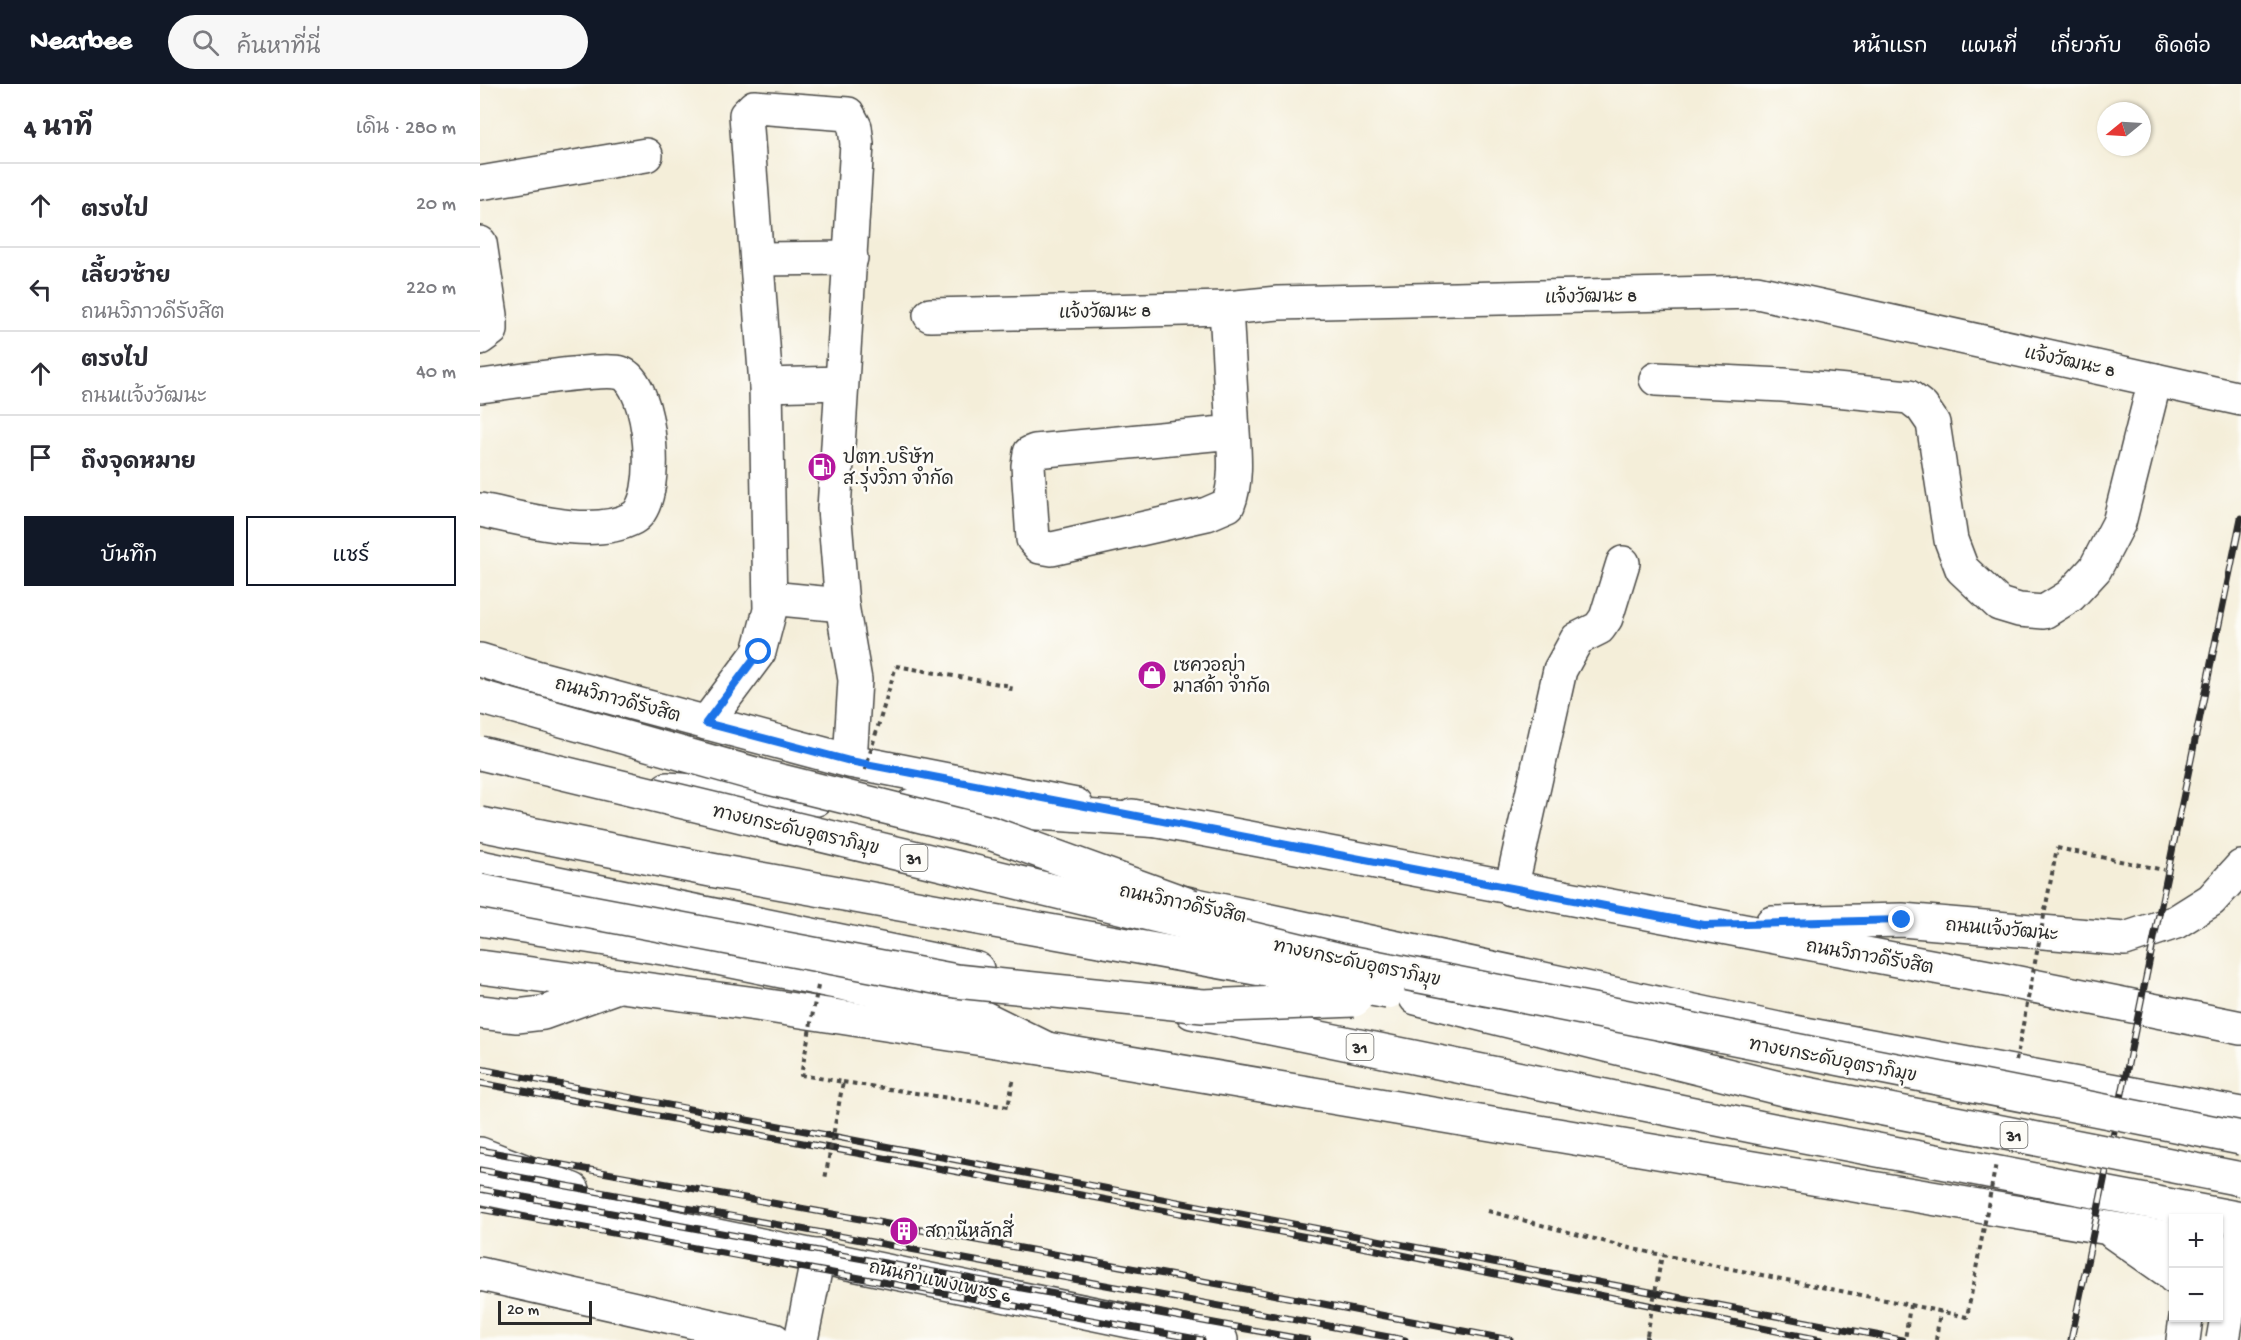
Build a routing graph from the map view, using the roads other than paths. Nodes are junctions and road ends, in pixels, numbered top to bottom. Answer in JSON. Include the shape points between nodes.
{"nodes":[{"id":1,"x":646,"y":155,"type":"dead end"},
{"id":2,"x":480,"y":183,"type":"edge"},
{"id":3,"x":480,"y":243,"type":"edge"},
{"id":4,"x":851,"y":258,"type":"junction"},
{"id":5,"x":759,"y":259,"type":"junction"},
{"id":6,"x":1227,"y":308,"type":"junction"},
{"id":7,"x":930,"y":315,"type":"dead end"},
{"id":8,"x":480,"y":338,"type":"edge"},
{"id":9,"x":1656,"y":379,"type":"dead end"},
{"id":10,"x":2155,"y":380,"type":"junction"},
{"id":11,"x":841,"y":383,"type":"junction"},
{"id":12,"x":766,"y":385,"type":"junction"},
{"id":13,"x":480,"y":386,"type":"edge"},
{"id":14,"x":2241,"y":399,"type":"edge"},
{"id":15,"x":1233,"y":432,"type":"junction"},
{"id":16,"x":480,"y":510,"type":"edge"},
{"id":17,"x":1623,"y":563,"type":"dead end"},
{"id":18,"x":770,"y":598,"type":"junction"},
{"id":19,"x":842,"y":605,"type":"junction"},
{"id":20,"x":480,"y":660,"type":"edge"},
{"id":21,"x":480,"y":697,"type":"edge"},
{"id":22,"x":706,"y":723,"type":"junction"},
{"id":23,"x":480,"y":752,"type":"edge"},
{"id":24,"x":850,"y":761,"type":"junction"},
{"id":25,"x":641,"y":787,"type":"junction"},
{"id":26,"x":1161,"y":821,"type":"junction"},
{"id":27,"x":480,"y":824,"type":"edge"},
{"id":28,"x":480,"y":867,"type":"edge"},
{"id":29,"x":2241,"y":867,"type":"edge"},
{"id":30,"x":1511,"y":889,"type":"junction"},
{"id":31,"x":480,"y":891,"type":"edge"},
{"id":32,"x":713,"y":915,"type":"junction"},
{"id":33,"x":480,"y":919,"type":"edge"},
{"id":34,"x":1704,"y":925,"type":"junction"},
{"id":35,"x":1349,"y":962,"type":"junction"},
{"id":36,"x":480,"y":967,"type":"edge"},
{"id":37,"x":619,"y":985,"type":"junction"},
{"id":38,"x":900,"y":995,"type":"junction"},
{"id":39,"x":1416,"y":998,"type":"junction"},
{"id":40,"x":480,"y":1012,"type":"edge"},
{"id":41,"x":2241,"y":1028,"type":"edge"},
{"id":42,"x":1047,"y":1049,"type":"junction"},
{"id":43,"x":2241,"y":1114,"type":"edge"},
{"id":44,"x":2241,"y":1138,"type":"edge"},
{"id":45,"x":480,"y":1154,"type":"edge"},
{"id":46,"x":2241,"y":1179,"type":"edge"},
{"id":47,"x":480,"y":1187,"type":"edge"},
{"id":48,"x":2241,"y":1219,"type":"edge"},
{"id":49,"x":659,"y":1223,"type":"junction"},
{"id":50,"x":2106,"y":1226,"type":"junction"},
{"id":51,"x":2241,"y":1236,"type":"edge"},
{"id":52,"x":2169,"y":1238,"type":"edge"},
{"id":53,"x":2223,"y":1248,"type":"edge"},
{"id":54,"x":2241,"y":1251,"type":"edge"},
{"id":55,"x":818,"y":1256,"type":"junction"},
{"id":56,"x":2169,"y":1272,"type":"edge"},
{"id":57,"x":480,"y":1274,"type":"edge"},
{"id":58,"x":2186,"y":1322,"type":"edge"},
{"id":59,"x":774,"y":1340,"type":"edge"},
{"id":60,"x":801,"y":1340,"type":"edge"},
{"id":61,"x":1221,"y":1340,"type":"edge"},
{"id":62,"x":2184,"y":1340,"type":"edge"},
{"id":63,"x":2223,"y":1340,"type":"edge"}],
"edges":[{"from":1,"to":2,"type":"main road"},
{"from":3,"to":8,"type":"main road","via":[[491,315],[491,330]]},
{"from":4,"to":5,"type":"main road"},
{"from":4,"to":5,"type":"main road","via":[[857,144],[848,114],[754,107],[746,115]]},
{"from":4,"to":11,"type":"main road"},
{"from":5,"to":12,"type":"main road"},
{"from":6,"to":7,"type":"main road","name":"แจ้งวัฒนะ 8"},
{"from":6,"to":10,"type":"main road","name":"แจ้งวัฒนะ 8","via":[[1278,303],[1757,292]]},
{"from":6,"to":15,"type":"main road"},
{"from":9,"to":10,"type":"main road","via":[[1908,397],[1922,407],[1933,423],[1951,540],[1962,569],[1999,604],[2044,612],[2070,596],[2095,569],[2119,523]]},
{"from":10,"to":14,"type":"main road","name":"แจ้งวัฒนะ 8"},
{"from":11,"to":12,"type":"main road"},
{"from":11,"to":19,"type":"main road","via":[[834,509]]},
{"from":12,"to":18,"type":"main road"},
{"from":13,"to":16,"type":"main road","via":[[597,373],[623,374],[632,378],[642,404],[650,449],[647,498],[642,511],[619,524],[577,527]]},
{"from":15,"to":15,"type":"main road","via":[[1030,453],[1033,539],[1040,547],[1052,549],[1218,511],[1228,505],[1233,491]]},
{"from":17,"to":30,"type":"main road","via":[[1606,618],[1599,628],[1576,639],[1560,670]]},
{"from":18,"to":19,"type":"main road"},
{"from":18,"to":22,"type":"main road","via":[[759,652]]},
{"from":19,"to":24,"type":"main road","via":[[855,680]]},
{"from":20,"to":22,"type":"main road","name":"ถนนวิภาวดีรังสิต"},
{"from":21,"to":35,"type":"main road","bridge":true,"via":[[990,833]]},
{"from":22,"to":24,"type":"main road","name":"ถนนวิภาวดีรังสิต"},
{"from":23,"to":25,"type":"main road","name":"ถนนวิภาวดีรังสิต","number":"31"},
{"from":23,"to":35,"type":"main road","name":"ทางยกระดับอุตราภิมุข","number":"31","bridge":true},
{"from":24,"to":26,"type":"main road","name":"ถนนวิภาวดีรังสิต"},
{"from":25,"to":26,"type":"main road"},
{"from":25,"to":43,"type":"main road","name":"ถนนวิภาวดีรังสิต","number":"31","via":[[1783,1030]]},
{"from":26,"to":30,"type":"main road","name":"ถนนวิภาวดีรังสิต"},
{"from":27,"to":39,"type":"main road","name":"ทางยกระดับอุตราภิมุข","number":"31","bridge":true,"via":[[711,870]]},
{"from":28,"to":32,"type":"main road","number":"31"},
{"from":29,"to":34,"type":"main road","name":"ถนนแจ้งวัฒนะ","via":[[2211,900],[2194,911],[2176,922],[2125,939],[1902,920]]},
{"from":30,"to":34,"type":"main road","name":"ถนนวิภาวดีรังสิต"},
{"from":31,"to":39,"type":"main road","bridge":true,"via":[[956,981],[1203,1005]]},
{"from":32,"to":38,"type":"main road"},
{"from":32,"to":48,"type":"main road","number":"31","via":[[1762,1128]]},
{"from":33,"to":38,"type":"main road","via":[[688,952]]},
{"from":34,"to":41,"type":"main road","name":"ถนนวิภาวดีรังสิต"},
{"from":35,"to":44,"type":"main road","name":"ทางยกระดับอุตราภิมุข","number":"31","bridge":true},
{"from":36,"to":37,"type":"main road"},
{"from":37,"to":40,"type":"main road","via":[[543,1013],[517,1016]]},
{"from":37,"to":42,"type":"main road"},
{"from":38,"to":42,"type":"main road","via":[[978,1015]]},
{"from":39,"to":46,"type":"main road","name":"ทางยกระดับอุตราภิมุข","number":"31","bridge":true,"via":[[1787,1090]]},
{"from":42,"to":50,"type":"main road"},
{"from":45,"to":49,"type":"main road","name":"ถนนกำแพงเพชร 6"},
{"from":47,"to":49,"type":"main road","name":"ถนนกำแพงเพชร 6"},
{"from":49,"to":55,"type":"main road","name":"ถนนกำแพงเพชร 6"},
{"from":50,"to":52,"type":"main road"},
{"from":50,"to":56,"type":"main road"},
{"from":51,"to":63,"type":"main road","bridge":true},
{"from":53,"to":54,"type":"main road"},
{"from":55,"to":60,"type":"main road"},
{"from":55,"to":61,"type":"main road","name":"ถนนกำแพงเพชร 6"},
{"from":57,"to":59,"type":"main road"},
{"from":58,"to":62,"type":"main road"}]}
